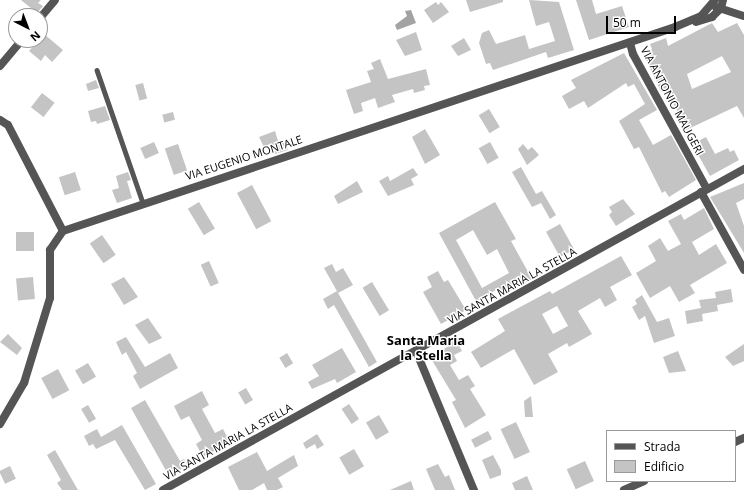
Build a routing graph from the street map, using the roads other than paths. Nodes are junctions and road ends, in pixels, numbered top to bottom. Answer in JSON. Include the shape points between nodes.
{"nodes":[{"id":1,"x":55,"y":0,"type":"edge"},
{"id":2,"x":714,"y":2,"type":"edge"},
{"id":3,"x":722,"y":4,"type":"edge"},
{"id":4,"x":48,"y":8,"type":"edge"},
{"id":5,"x":744,"y":16,"type":"edge"},
{"id":6,"x":675,"y":27,"type":"junction"},
{"id":7,"x":630,"y":43,"type":"junction"},
{"id":8,"x":15,"y":48,"type":"edge"},
{"id":9,"x":0,"y":66,"type":"edge"},
{"id":10,"x":96,"y":70,"type":"dead end"},
{"id":11,"x":0,"y":120,"type":"edge"},
{"id":12,"x":744,"y":169,"type":"edge"},
{"id":13,"x":704,"y":191,"type":"junction"},
{"id":14,"x":143,"y":203,"type":"junction"},
{"id":15,"x":63,"y":231,"type":"junction"},
{"id":16,"x":744,"y":270,"type":"edge"},
{"id":17,"x":416,"y":351,"type":"junction"},
{"id":18,"x":0,"y":424,"type":"edge"},
{"id":19,"x":642,"y":482,"type":"edge"},
{"id":20,"x":163,"y":490,"type":"edge"},
{"id":21,"x":474,"y":490,"type":"edge"},
{"id":22,"x":624,"y":490,"type":"edge"}],
"edges":[{"from":1,"to":4,"type":"street"},
{"from":2,"to":3,"type":"street"},
{"from":2,"to":6,"type":"street","name":"VIA ANTONIO MAUGERI","via":[[701,16]]},
{"from":3,"to":5,"type":"street"},
{"from":3,"to":6,"type":"street","name":"VIA ANTONIO MAUGERI","via":[[705,20]]},
{"from":6,"to":7,"type":"street","name":"VIA ANTONIO MAUGERI"},
{"from":7,"to":13,"type":"street","name":"VIA ANTONIO MAUGERI","via":[[633,54]]},
{"from":7,"to":14,"type":"street","name":"VIA EUGENIO MONTALE"},
{"from":8,"to":9,"type":"street"},
{"from":10,"to":14,"type":"lane"},
{"from":11,"to":15,"type":"street","via":[[8,125]]},
{"from":12,"to":13,"type":"street","name":"VIA SANTA MARIA LA STELLA"},
{"from":13,"to":16,"type":"street","name":"VIA ANTONIO MAUGERI"},
{"from":13,"to":17,"type":"street","name":"VIA SANTA MARIA LA STELLA"},
{"from":14,"to":15,"type":"street","name":"VIA EUGENIO MONTALE"},
{"from":15,"to":18,"type":"street","via":[[50,250],[50,298],[24,383]]},
{"from":17,"to":20,"type":"street","name":"VIA SANTA MARIA LA STELLA"},
{"from":17,"to":21,"type":"street"},
{"from":19,"to":22,"type":"street"}]}
